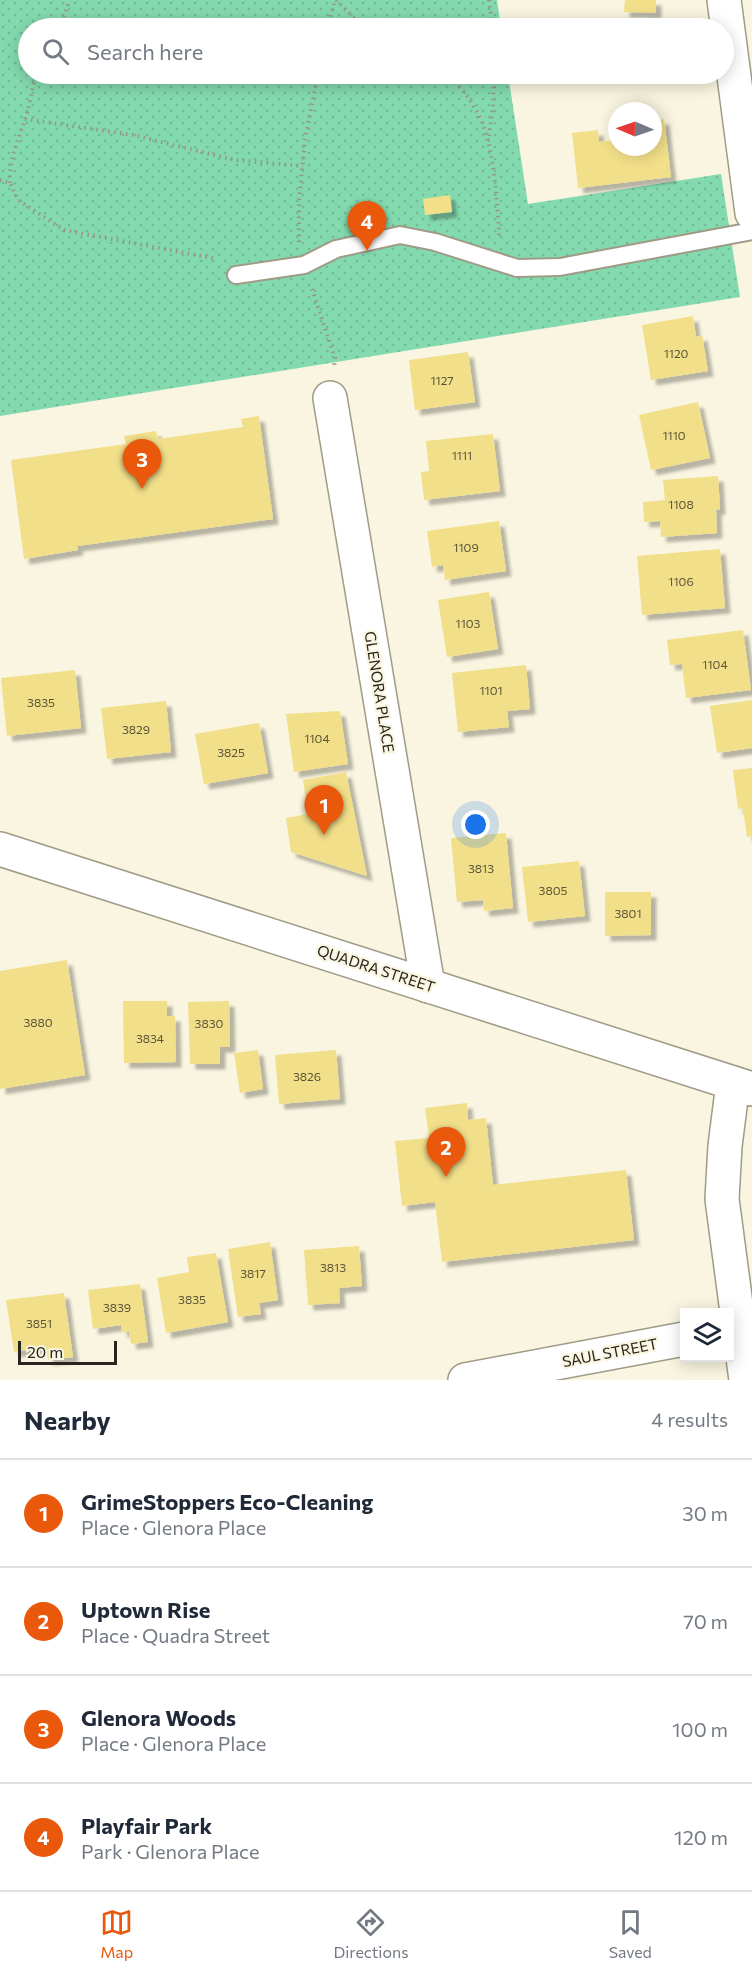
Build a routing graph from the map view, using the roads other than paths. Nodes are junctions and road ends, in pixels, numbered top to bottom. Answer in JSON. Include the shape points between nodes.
{"nodes":[{"id":1,"x":724,"y":0,"type":"edge"},
{"id":2,"x":726,"y":18,"type":"edge"},
{"id":3,"x":734,"y":76,"type":"edge"},
{"id":4,"x":752,"y":213,"type":"edge"},
{"id":5,"x":752,"y":231,"type":"edge"},
{"id":6,"x":236,"y":275,"type":"road end"},
{"id":7,"x":330,"y":398,"type":"dead end"},
{"id":8,"x":0,"y":849,"type":"edge"},
{"id":9,"x":428,"y":986,"type":"junction"},
{"id":10,"x":742,"y":1086,"type":"edge"},
{"id":11,"x":742,"y":1269,"type":"edge"},
{"id":12,"x":734,"y":1330,"type":"edge"},
{"id":13,"x":680,"y":1340,"type":"edge"},
{"id":14,"x":465,"y":1380,"type":"edge"},
{"id":15,"x":746,"y":1380,"type":"edge"}],
"edges":[{"from":1,"to":2,"type":"street"},
{"from":3,"to":4,"type":"street"},
{"from":5,"to":6,"type":"lane","via":[[560,267],[517,268],[400,235],[336,249],[304,265]]},
{"from":7,"to":9,"type":"street","name":"GLENORA PLACE"},
{"from":8,"to":9,"type":"street","name":"QUADRA STREET"},
{"from":9,"to":10,"type":"street","name":"QUADRA STREET"},
{"from":10,"to":11,"type":"street","via":[[724,1146],[722,1199]]},
{"from":11,"to":12,"type":"street"},
{"from":12,"to":15,"type":"street"},
{"from":13,"to":14,"type":"street","name":"SAUL STREET"}]}
